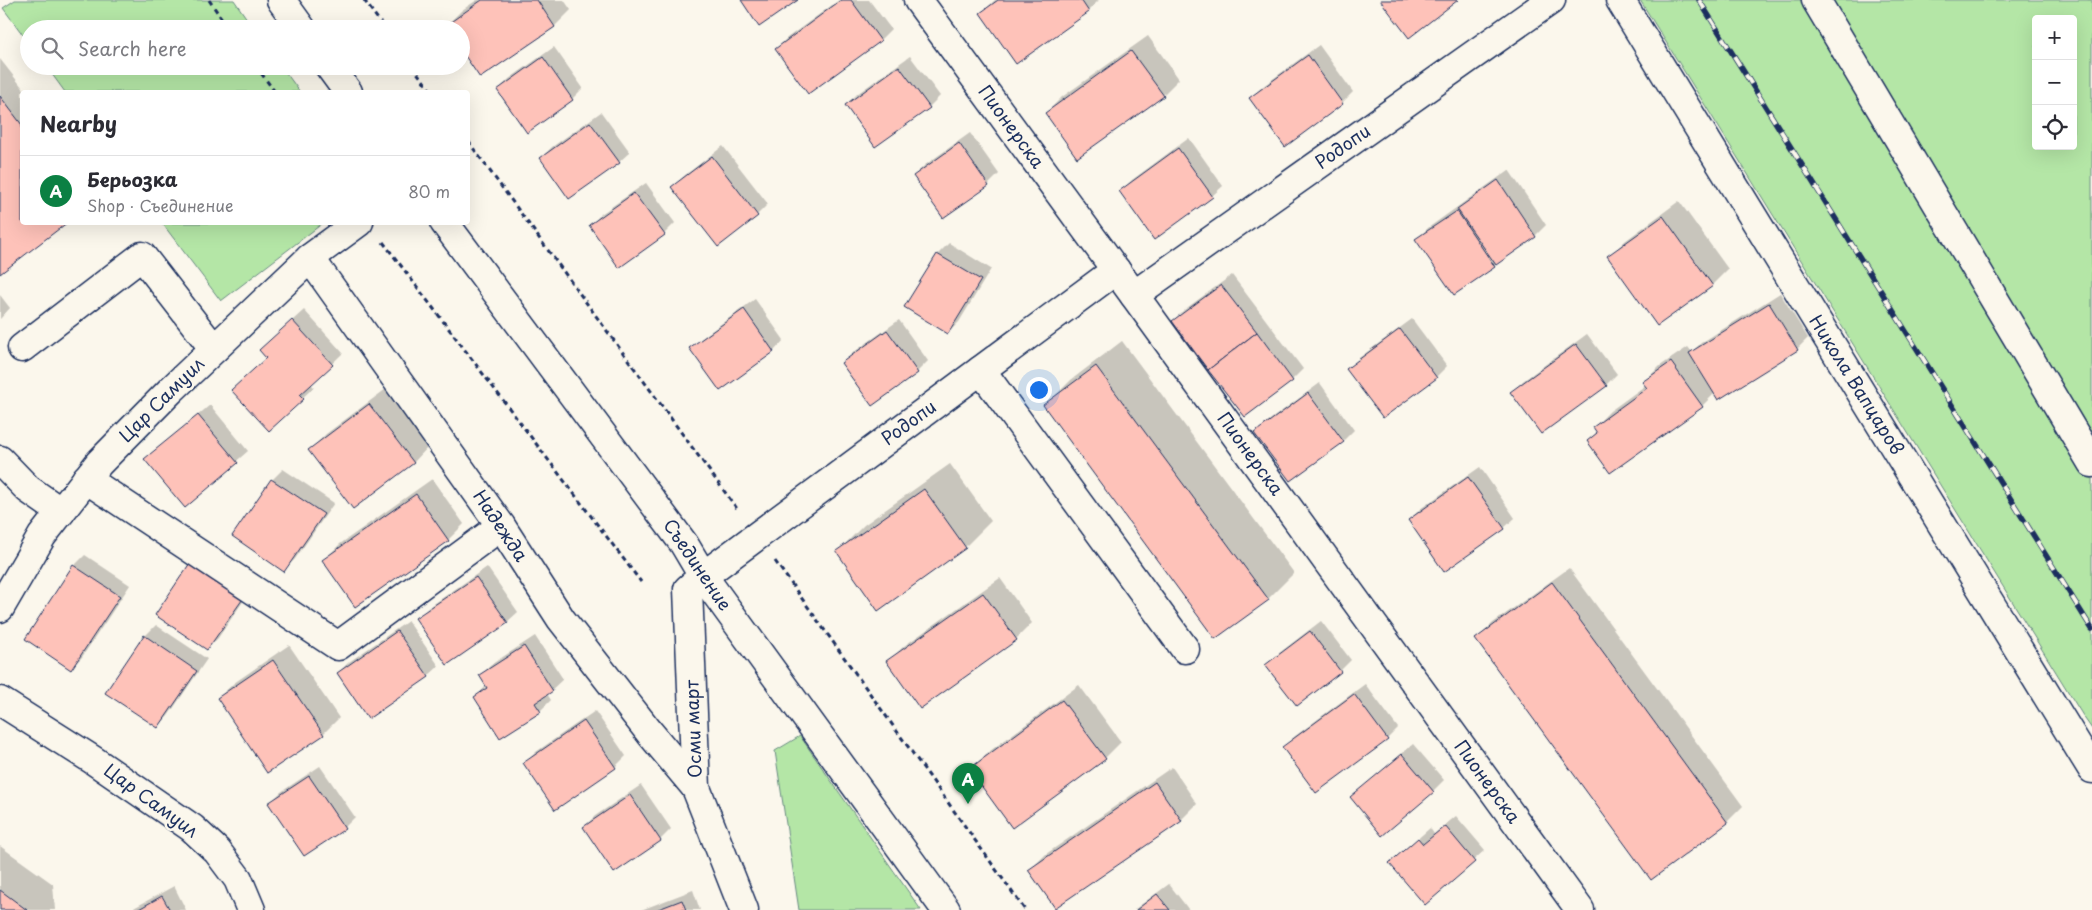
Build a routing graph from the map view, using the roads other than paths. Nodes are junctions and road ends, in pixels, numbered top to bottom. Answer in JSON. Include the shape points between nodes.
{"nodes":[{"id":1,"x":281,"y":0,"type":"edge"},
{"id":2,"x":918,"y":0,"type":"edge"},
{"id":3,"x":1551,"y":0,"type":"edge"},
{"id":4,"x":1620,"y":0,"type":"edge"},
{"id":5,"x":1816,"y":0,"type":"edge"},
{"id":6,"x":295,"y":20,"type":"edge"},
{"id":7,"x":336,"y":75,"type":"edge"},
{"id":8,"x":347,"y":90,"type":"edge"},
{"id":9,"x":446,"y":225,"type":"edge"},
{"id":10,"x":369,"y":230,"type":"edge"},
{"id":11,"x":310,"y":258,"type":"junction"},
{"id":12,"x":1116,"y":270,"type":"junction"},
{"id":13,"x":1134,"y":295,"type":"junction"},
{"id":14,"x":22,"y":348,"type":"dead end"},
{"id":15,"x":214,"y":349,"type":"junction"},
{"id":16,"x":981,"y":370,"type":"junction"},
{"id":17,"x":2092,"y":462,"type":"edge"},
{"id":18,"x":3,"y":469,"type":"edge"},
{"id":19,"x":86,"y":479,"type":"junction"},
{"id":20,"x":61,"y":512,"type":"junction"},
{"id":21,"x":501,"y":526,"type":"junction"},
{"id":22,"x":695,"y":583,"type":"junction"},
{"id":23,"x":0,"y":608,"type":"edge"},
{"id":24,"x":1185,"y":649,"type":"dead end"},
{"id":25,"x":0,"y":701,"type":"edge"},
{"id":26,"x":2092,"y":769,"type":"edge"},
{"id":27,"x":696,"y":788,"type":"junction"},
{"id":28,"x":251,"y":910,"type":"edge"},
{"id":29,"x":744,"y":910,"type":"edge"},
{"id":30,"x":946,"y":910,"type":"edge"},
{"id":31,"x":1580,"y":910,"type":"edge"}],
"edges":[{"from":1,"to":6,"type":"street"},
{"from":2,"to":12,"type":"street","name":"Пионерска"},
{"from":3,"to":13,"type":"street","name":"Родопи"},
{"from":4,"to":26,"type":"street","name":"Никола Вапцаров"},
{"from":5,"to":17,"type":"street"},
{"from":7,"to":8,"type":"street"},
{"from":9,"to":22,"type":"street","name":"Съединение","via":[[684,544]]},
{"from":10,"to":11,"type":"street","name":"Цар Самуил"},
{"from":11,"to":15,"type":"street","name":"Цар Самуил"},
{"from":11,"to":21,"type":"street","name":"Надежда"},
{"from":12,"to":13,"type":"street","name":"Пионерска"},
{"from":12,"to":16,"type":"street","name":"Родопи"},
{"from":13,"to":31,"type":"street","name":"Пионерска"},
{"from":14,"to":15,"type":"street","via":[[142,256]]},
{"from":15,"to":19,"type":"street","name":"Цар Самуил"},
{"from":16,"to":22,"type":"street","name":"Родопи"},
{"from":16,"to":24,"type":"street"},
{"from":18,"to":20,"type":"street"},
{"from":19,"to":20,"type":"street","name":"Цар Самуил"},
{"from":19,"to":21,"type":"street","via":[[338,646]]},
{"from":20,"to":23,"type":"street","name":"Цар Самуил","via":[[42,536]]},
{"from":21,"to":27,"type":"street","name":"Надежда","via":[[561,619]]},
{"from":22,"to":27,"type":"street","name":"Осми март"},
{"from":22,"to":30,"type":"street","name":"Съединение"},
{"from":25,"to":28,"type":"street","name":"Цар Самуил","via":[[192,828],[217,851],[238,879]]},
{"from":27,"to":29,"type":"street","name":"Осми март"}]}
